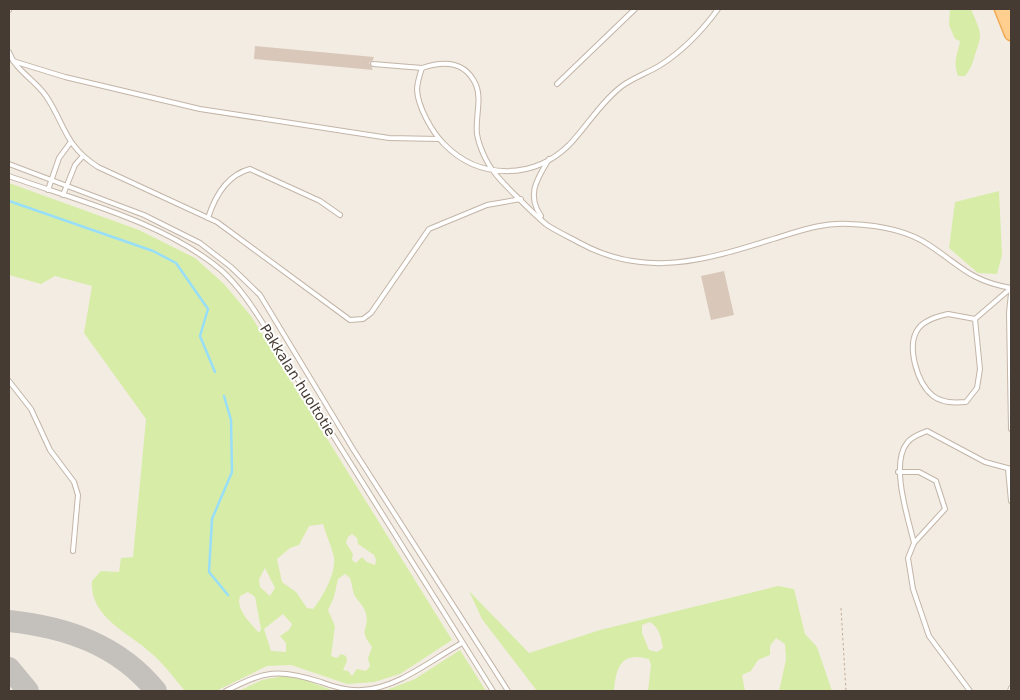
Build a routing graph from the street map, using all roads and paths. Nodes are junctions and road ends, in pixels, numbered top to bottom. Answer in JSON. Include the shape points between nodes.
{"nodes":[{"id":1,"x":635,"y":9,"type":"edge"},
{"id":2,"x":718,"y":9,"type":"edge"},
{"id":3,"x":1001,"y":9,"type":"edge"},
{"id":4,"x":1011,"y":34,"type":"edge"},
{"id":5,"x":9,"y":52,"type":"edge"},
{"id":6,"x":10,"y":60,"type":"edge"},
{"id":7,"x":373,"y":64,"type":"dead end"},
{"id":8,"x":422,"y":68,"type":"junction"},
{"id":9,"x":557,"y":84,"type":"dead end"},
{"id":10,"x":440,"y":139,"type":"junction"},
{"id":11,"x":70,"y":143,"type":"junction"},
{"id":12,"x":82,"y":157,"type":"junction"},
{"id":13,"x":549,"y":160,"type":"junction"},
{"id":14,"x":9,"y":164,"type":"edge"},
{"id":15,"x":494,"y":172,"type":"junction"},
{"id":16,"x":9,"y":176,"type":"edge"},
{"id":17,"x":51,"y":180,"type":"junction"},
{"id":18,"x":67,"y":185,"type":"junction"},
{"id":19,"x":48,"y":190,"type":"junction"},
{"id":20,"x":63,"y":195,"type":"junction"},
{"id":21,"x":521,"y":199,"type":"junction"},
{"id":22,"x":340,"y":215,"type":"dead end"},
{"id":23,"x":208,"y":218,"type":"junction"},
{"id":24,"x":546,"y":224,"type":"junction"},
{"id":25,"x":1011,"y":288,"type":"edge"},
{"id":26,"x":1011,"y":293,"type":"edge"},
{"id":27,"x":975,"y":319,"type":"junction"},
{"id":28,"x":9,"y":381,"type":"edge"},
{"id":29,"x":1011,"y":429,"type":"edge"},
{"id":30,"x":1010,"y":469,"type":"edge"},
{"id":31,"x":898,"y":472,"type":"junction"},
{"id":32,"x":1011,"y":501,"type":"edge"},
{"id":33,"x":914,"y":543,"type":"junction"},
{"id":34,"x":73,"y":551,"type":"dead end"},
{"id":35,"x":841,"y":608,"type":"dead end"},
{"id":36,"x":462,"y":643,"type":"junction"},
{"id":37,"x":1011,"y":688,"type":"edge"},
{"id":38,"x":226,"y":691,"type":"edge"},
{"id":39,"x":493,"y":691,"type":"edge"},
{"id":40,"x":508,"y":691,"type":"edge"},
{"id":41,"x":846,"y":691,"type":"edge"},
{"id":42,"x":970,"y":691,"type":"edge"},
{"id":43,"x":1010,"y":691,"type":"edge"}],
"edges":[{"from":1,"to":9,"type":"lane"},
{"from":2,"to":13,"type":"lane","via":[[700,33],[660,65],[622,86],[568,145]]},
{"from":3,"to":4,"type":"main road"},
{"from":5,"to":6,"type":"lane"},
{"from":6,"to":10,"type":"lane","via":[[65,77],[200,109],[388,138]]},
{"from":6,"to":11,"type":"lane","via":[[46,96]]},
{"from":7,"to":8,"type":"lane"},
{"from":8,"to":10,"type":"lane","via":[[417,90],[423,109]]},
{"from":8,"to":15,"type":"lane","via":[[440,62],[455,64],[477,86],[477,134]]},
{"from":10,"to":15,"type":"lane","via":[[456,155]]},
{"from":11,"to":12,"type":"lane"},
{"from":11,"to":17,"type":"lane"},
{"from":12,"to":18,"type":"lane"},
{"from":12,"to":23,"type":"lane"},
{"from":13,"to":15,"type":"lane","via":[[528,169]]},
{"from":13,"to":24,"type":"lane","via":[[536,181],[533,193],[535,208]]},
{"from":14,"to":17,"type":"lane"},
{"from":15,"to":21,"type":"lane"},
{"from":16,"to":19,"type":"lane","name":"Pakkalan huoltotie"},
{"from":17,"to":18,"type":"lane"},
{"from":17,"to":19,"type":"lane"},
{"from":18,"to":20,"type":"lane"},
{"from":18,"to":40,"type":"lane","via":[[144,215],[200,242],[260,295],[353,449]]},
{"from":19,"to":20,"type":"lane","name":"Pakkalan huoltotie"},
{"from":20,"to":36,"type":"lane","name":"Pakkalan huoltotie","via":[[171,238],[209,261],[239,289],[268,330]]},
{"from":21,"to":23,"type":"lane","via":[[487,205],[429,229],[371,313],[363,319],[350,320]]},
{"from":21,"to":24,"type":"lane"},
{"from":22,"to":23,"type":"lane","via":[[320,201],[250,169],[238,172],[226,183],[213,200]]},
{"from":24,"to":25,"type":"lane","via":[[592,250],[632,263],[663,265],[696,260],[816,226],[882,227],[906,233],[928,244],[987,284]]},
{"from":25,"to":27,"type":"lane"},
{"from":26,"to":29,"type":"lane"},
{"from":27,"to":27,"type":"lane","via":[[980,368],[977,388],[966,402],[952,404],[933,396],[920,378],[912,344],[918,328],[934,318],[948,314]]},
{"from":28,"to":34,"type":"lane","via":[[31,409],[50,450],[74,482],[78,495]]},
{"from":30,"to":31,"type":"lane","via":[[985,462],[928,431],[906,444]]},
{"from":30,"to":32,"type":"lane"},
{"from":31,"to":33,"type":"lane"},
{"from":31,"to":33,"type":"lane","via":[[919,472],[936,481],[945,509]]},
{"from":33,"to":42,"type":"lane","via":[[908,558],[929,636]]},
{"from":35,"to":41,"type":"path"},
{"from":36,"to":38,"type":"lane","via":[[390,684],[361,690],[338,688],[278,672],[257,676]]},
{"from":36,"to":39,"type":"lane","name":"Pakkalan huoltotie"},
{"from":37,"to":43,"type":"lane"}]}
